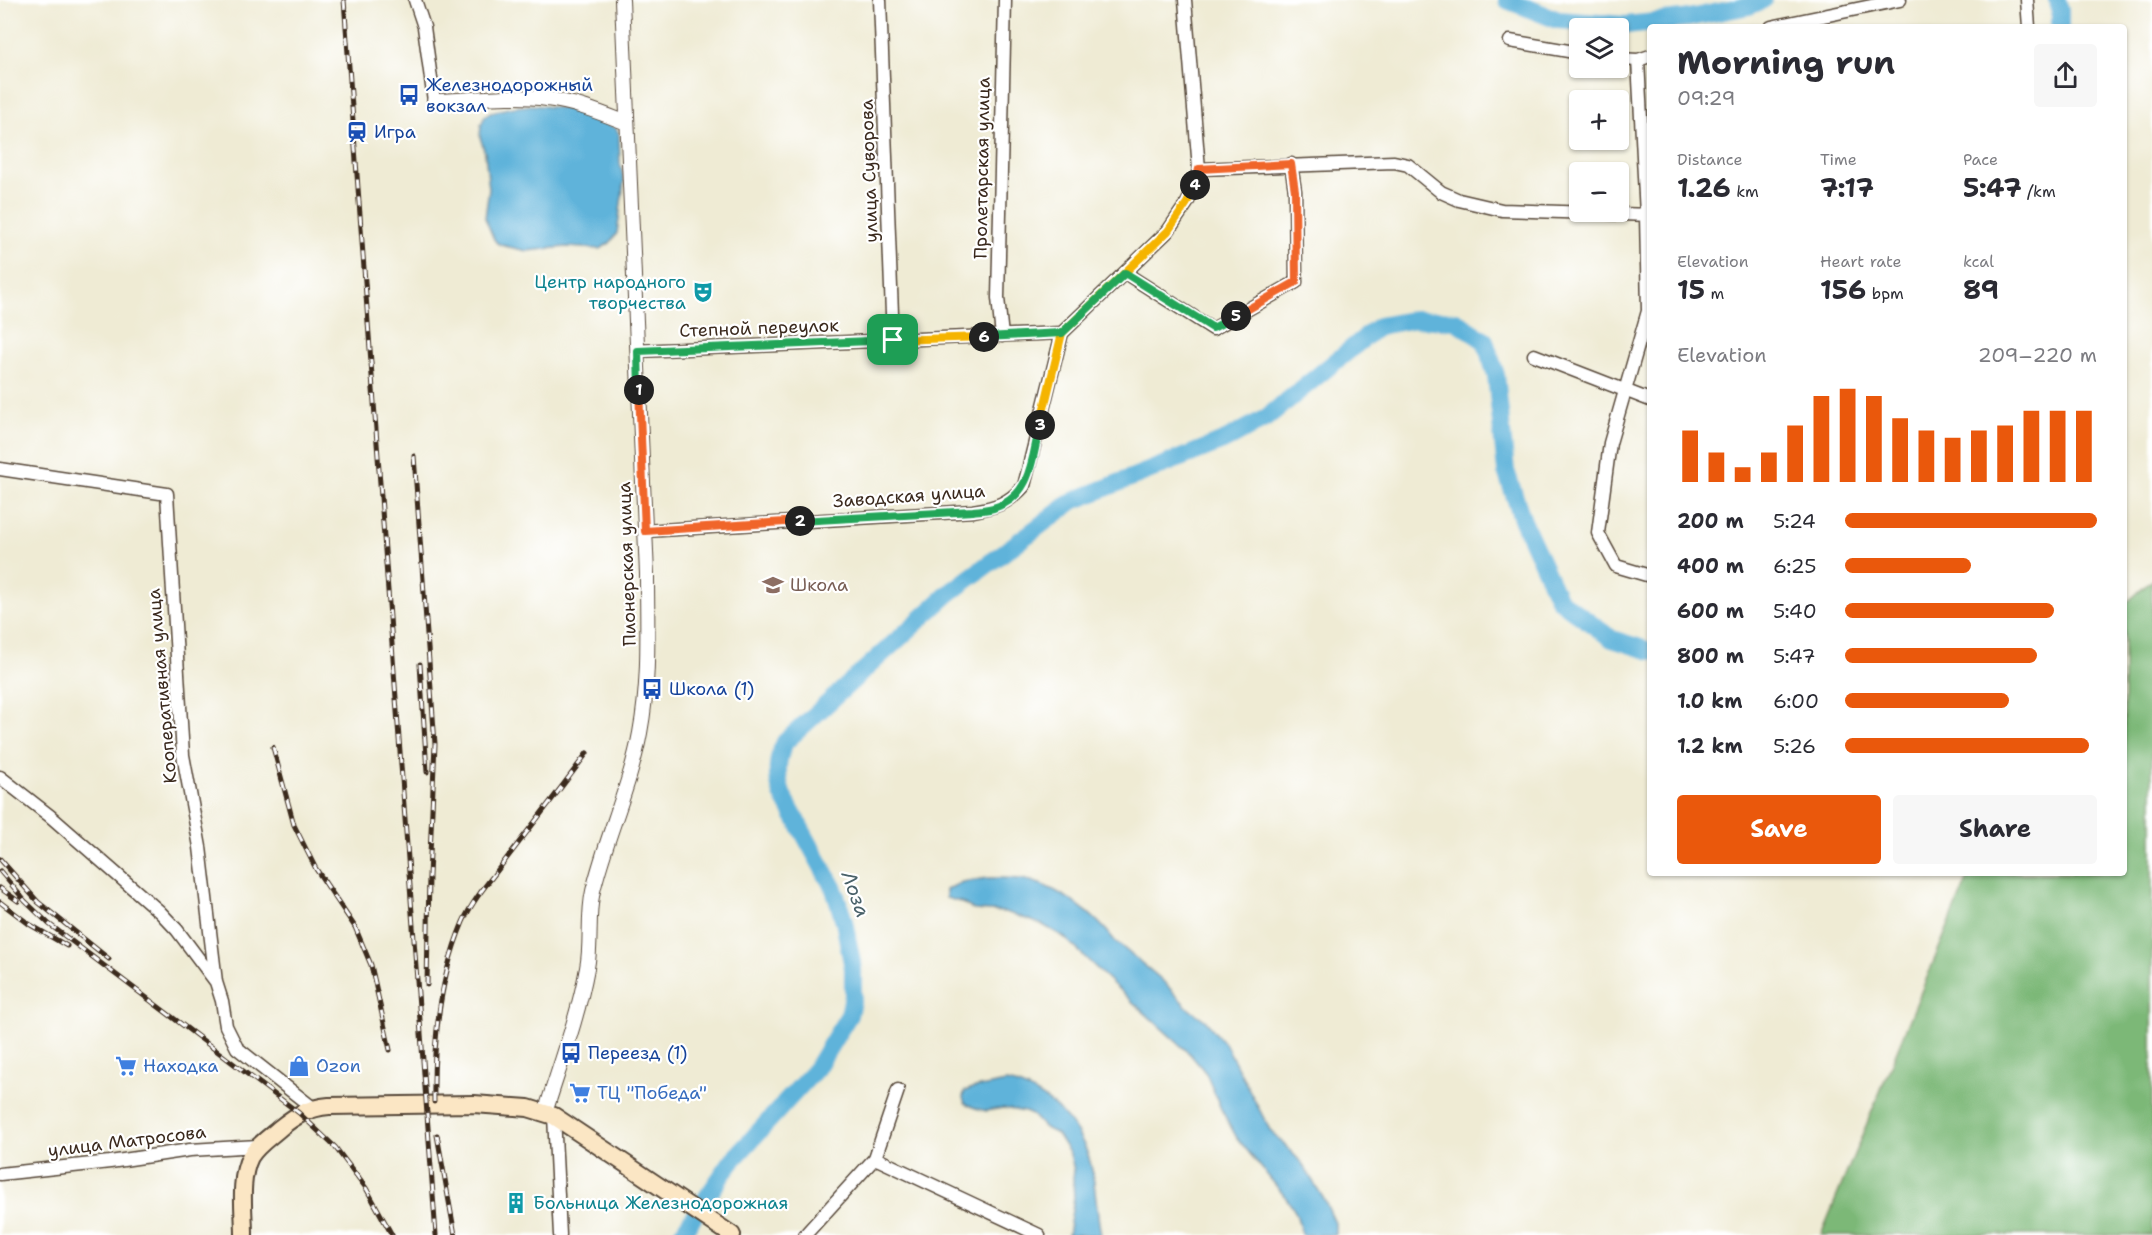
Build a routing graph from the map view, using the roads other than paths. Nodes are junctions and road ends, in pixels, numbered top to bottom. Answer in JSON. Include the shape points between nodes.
{"nodes":[{"id":1,"x":415,"y":0,"type":"edge"},
{"id":2,"x":622,"y":0,"type":"edge"},
{"id":3,"x":880,"y":0,"type":"edge"},
{"id":4,"x":1005,"y":0,"type":"edge"},
{"id":5,"x":1185,"y":0,"type":"edge"},
{"id":6,"x":1900,"y":0,"type":"edge"},
{"id":7,"x":2027,"y":0,"type":"edge"},
{"id":8,"x":1785,"y":24,"type":"edge"},
{"id":9,"x":2029,"y":24,"type":"edge"},
{"id":10,"x":1510,"y":41,"type":"dead end"},
{"id":11,"x":1569,"y":51,"type":"edge"},
{"id":12,"x":1644,"y":58,"type":"edge"},
{"id":13,"x":1629,"y":59,"type":"edge"},
{"id":14,"x":434,"y":101,"type":"joint"},
{"id":15,"x":627,"y":123,"type":"junction"},
{"id":16,"x":1291,"y":164,"type":"junction"},
{"id":17,"x":1199,"y":169,"type":"junction"},
{"id":18,"x":1647,"y":176,"type":"edge"},
{"id":19,"x":1647,"y":215,"type":"edge"},
{"id":20,"x":1125,"y":273,"type":"junction"},
{"id":21,"x":1647,"y":314,"type":"edge"},
{"id":22,"x":1062,"y":333,"type":"junction"},
{"id":23,"x":1002,"y":336,"type":"junction"},
{"id":24,"x":893,"y":340,"type":"junction"},
{"id":25,"x":638,"y":351,"type":"junction"},
{"id":26,"x":1534,"y":355,"type":"dead end"},
{"id":27,"x":1624,"y":391,"type":"junction"},
{"id":28,"x":1647,"y":399,"type":"edge"},
{"id":29,"x":0,"y":469,"type":"edge"},
{"id":30,"x":645,"y":531,"type":"junction"},
{"id":31,"x":1647,"y":575,"type":"edge"},
{"id":32,"x":0,"y":777,"type":"edge"},
{"id":33,"x":216,"y":982,"type":"junction"},
{"id":34,"x":898,"y":1090,"type":"dead end"},
{"id":35,"x":313,"y":1108,"type":"junction"},
{"id":36,"x":550,"y":1114,"type":"junction"},
{"id":37,"x":258,"y":1146,"type":"junction"},
{"id":38,"x":875,"y":1158,"type":"junction"},
{"id":39,"x":0,"y":1174,"type":"edge"},
{"id":40,"x":243,"y":1235,"type":"edge"},
{"id":41,"x":560,"y":1235,"type":"edge"},
{"id":42,"x":732,"y":1235,"type":"edge"},
{"id":43,"x":805,"y":1235,"type":"edge"},
{"id":44,"x":1039,"y":1235,"type":"edge"}],
"edges":[{"from":1,"to":14,"type":"street","via":[[424,27]]},
{"from":2,"to":15,"type":"street","name":"Пионерская улица"},
{"from":3,"to":24,"type":"street","name":"улица Суворова"},
{"from":4,"to":23,"type":"street","name":"Пролетарская улица","via":[[998,298]]},
{"from":5,"to":17,"type":"street"},
{"from":6,"to":8,"type":"street"},
{"from":7,"to":9,"type":"street"},
{"from":10,"to":11,"type":"street"},
{"from":12,"to":13,"type":"street"},
{"from":12,"to":18,"type":"street"},
{"from":14,"to":15,"type":"street","via":[[550,99]]},
{"from":15,"to":25,"type":"street","name":"Пионерская улица"},
{"from":16,"to":17,"type":"street"},
{"from":16,"to":19,"type":"street","via":[[1394,162],[1408,165],[1441,192],[1482,207]]},
{"from":16,"to":20,"type":"street","via":[[1296,282],[1213,328]]},
{"from":17,"to":20,"type":"street","via":[[1187,203],[1168,231]]},
{"from":20,"to":22,"type":"street"},
{"from":21,"to":27,"type":"street"},
{"from":22,"to":23,"type":"street","name":"Степной переулок"},
{"from":22,"to":30,"type":"street","name":"Заводская улица","via":[[1024,486],[1014,498],[996,507]]},
{"from":23,"to":24,"type":"street","name":"Степной переулок"},
{"from":24,"to":25,"type":"street","name":"Степной переулок"},
{"from":25,"to":30,"type":"street","name":"Пионерская улица"},
{"from":26,"to":27,"type":"street"},
{"from":27,"to":28,"type":"street"},
{"from":27,"to":31,"type":"street","via":[[1610,443],[1598,533],[1616,566]]},
{"from":29,"to":33,"type":"street","name":"Кооперативная улица","via":[[167,494],[183,755],[200,847]]},
{"from":30,"to":36,"type":"street","name":"Пионерская улица","via":[[646,697],[634,756],[595,885],[587,967]]},
{"from":32,"to":33,"type":"street","via":[[160,912]]},
{"from":33,"to":35,"type":"street","via":[[226,1026],[237,1048]]},
{"from":34,"to":38,"type":"street"},
{"from":35,"to":36,"type":"main road","via":[[474,1104],[528,1108]]},
{"from":35,"to":37,"type":"main road","via":[[299,1113]]},
{"from":36,"to":41,"type":"street"},
{"from":36,"to":42,"type":"main road"},
{"from":37,"to":39,"type":"street","name":"улица Матросова","via":[[190,1150]]},
{"from":37,"to":40,"type":"main road","via":[[245,1176]]},
{"from":38,"to":43,"type":"street"},
{"from":38,"to":44,"type":"street"}]}
